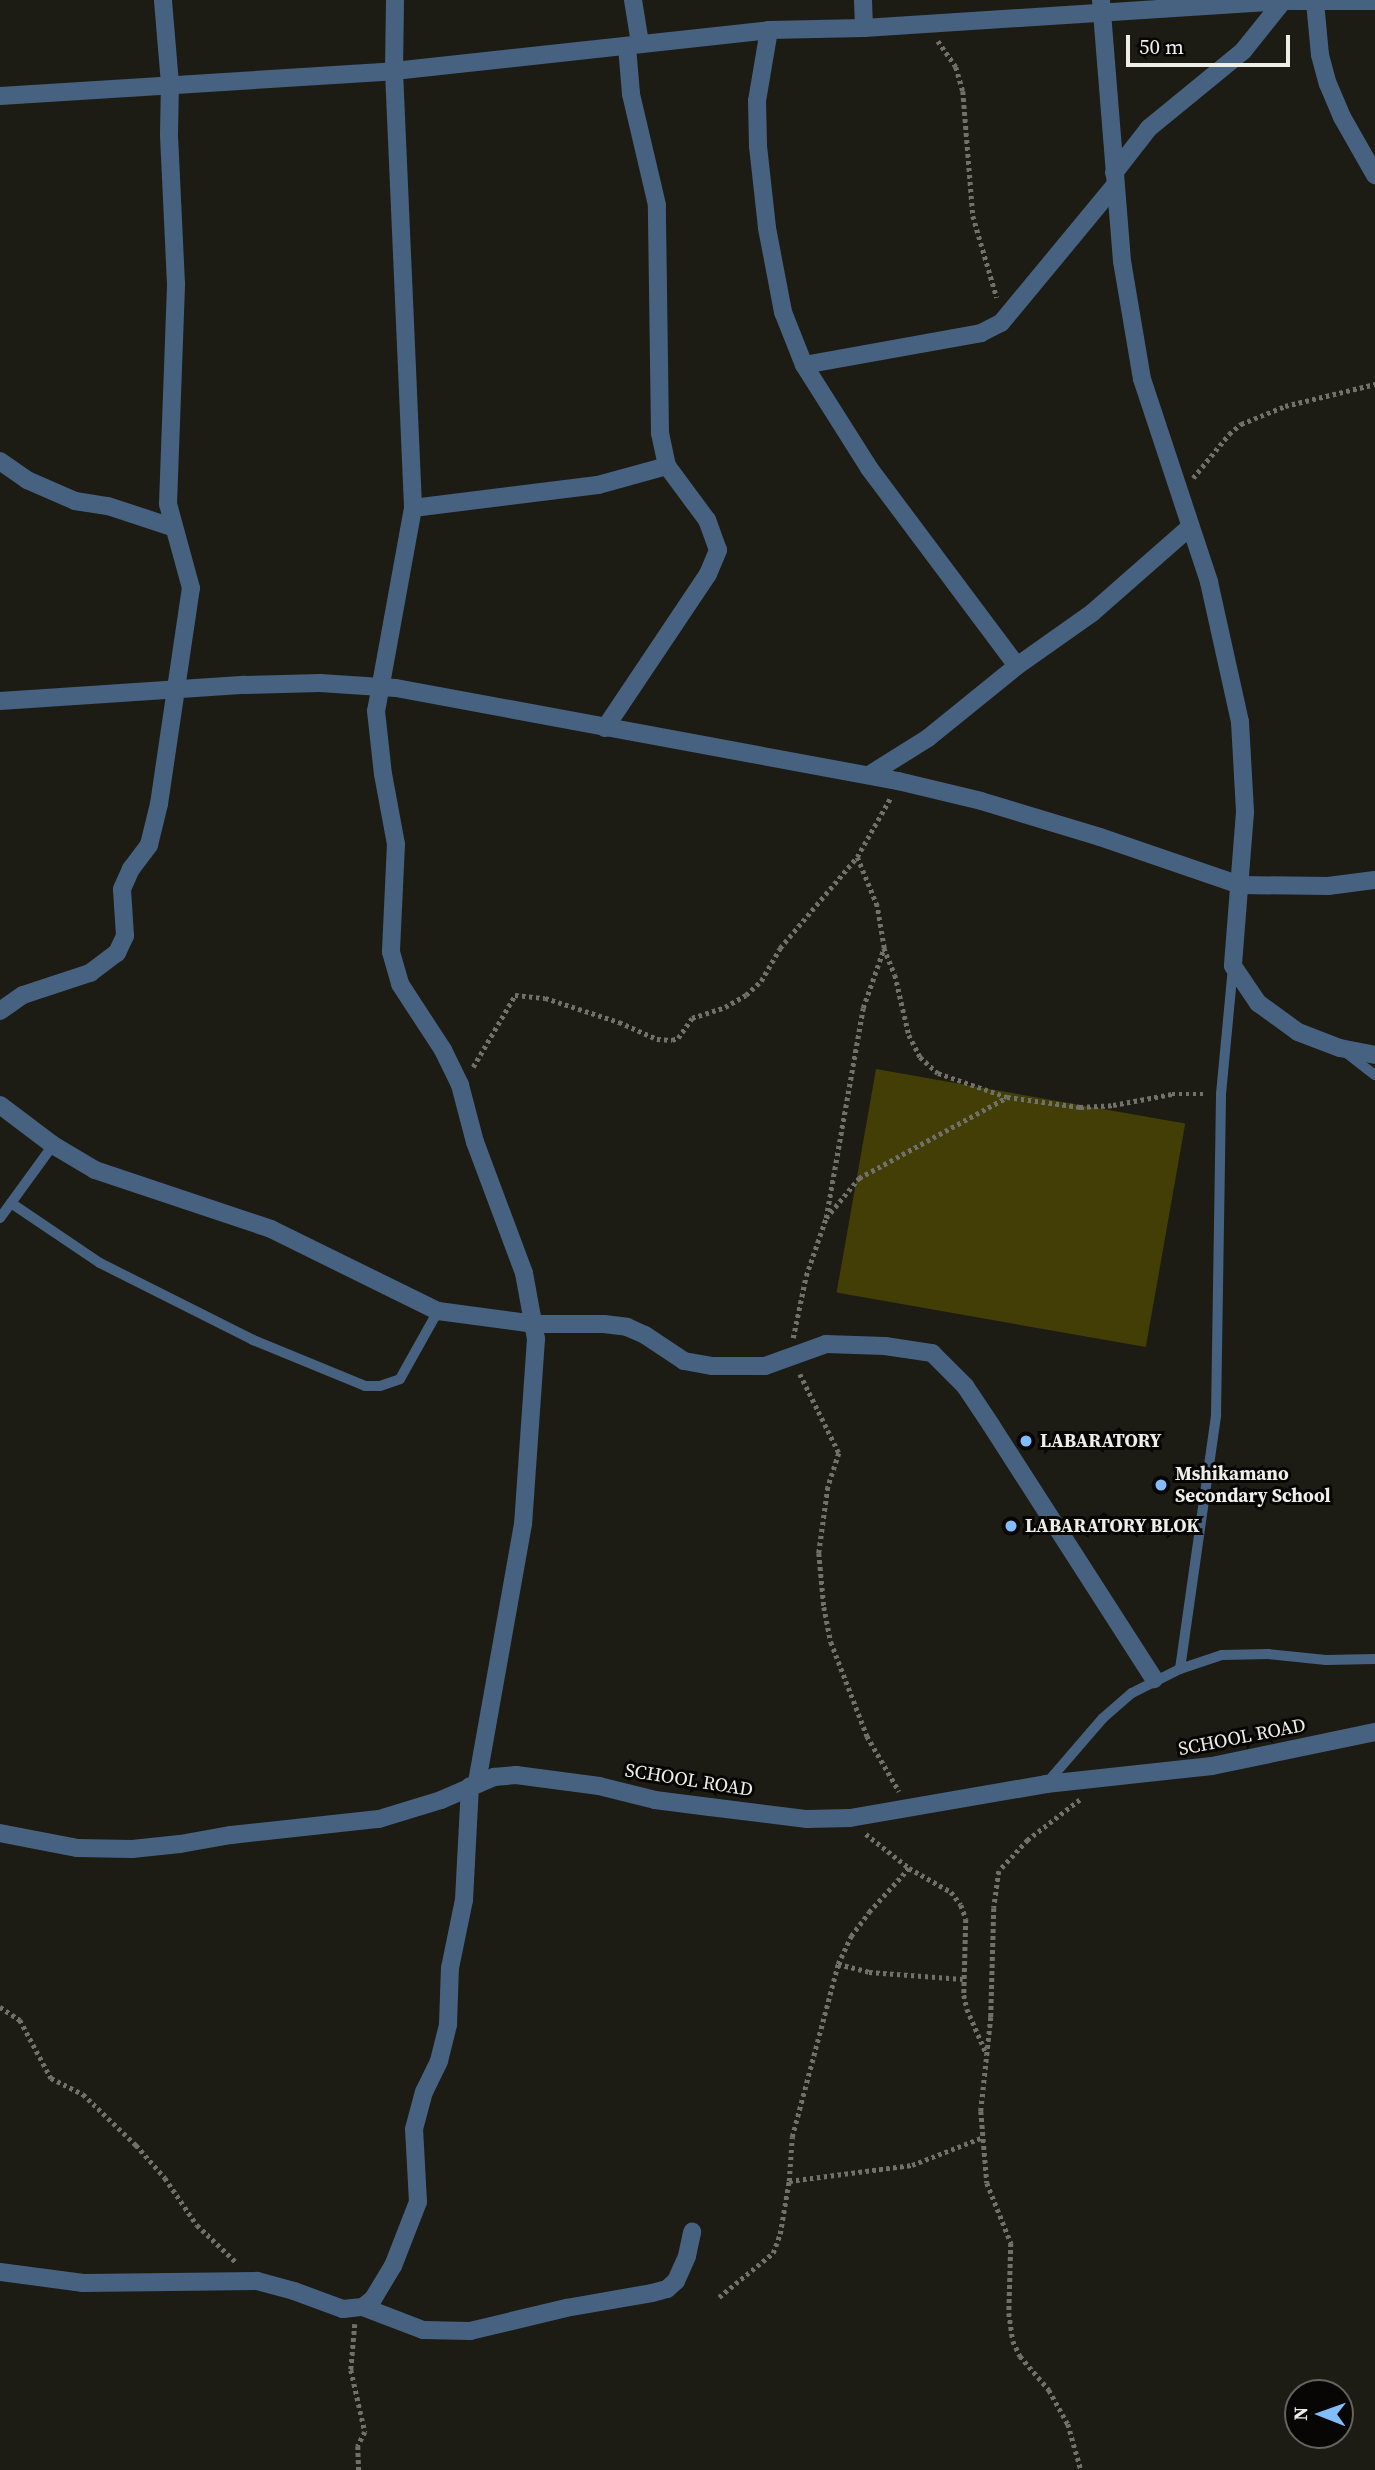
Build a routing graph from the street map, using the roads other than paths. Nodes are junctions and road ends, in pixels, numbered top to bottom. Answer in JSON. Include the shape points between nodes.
{"nodes":[{"id":1,"x":163,"y":0,"type":"edge"},
{"id":2,"x":395,"y":0,"type":"edge"},
{"id":3,"x":633,"y":0,"type":"edge"},
{"id":4,"x":863,"y":0,"type":"edge"},
{"id":5,"x":1283,"y":1,"type":"edge"},
{"id":6,"x":1307,"y":1,"type":"edge"},
{"id":7,"x":1375,"y":1,"type":"edge"},
{"id":8,"x":1101,"y":6,"type":"edge"},
{"id":9,"x":864,"y":28,"type":"junction"},
{"id":10,"x":769,"y":30,"type":"junction"},
{"id":11,"x":634,"y":44,"type":"junction"},
{"id":12,"x":394,"y":71,"type":"junction"},
{"id":13,"x":170,"y":84,"type":"junction"},
{"id":14,"x":0,"y":96,"type":"edge"},
{"id":15,"x":1375,"y":175,"type":"edge"},
{"id":16,"x":1114,"y":179,"type":"junction"},
{"id":17,"x":804,"y":365,"type":"junction"},
{"id":18,"x":0,"y":461,"type":"edge"},
{"id":19,"x":667,"y":467,"type":"junction"},
{"id":20,"x":413,"y":508,"type":"junction"},
{"id":21,"x":172,"y":527,"type":"junction"},
{"id":22,"x":1190,"y":527,"type":"junction"},
{"id":23,"x":1017,"y":666,"type":"junction"},
{"id":24,"x":379,"y":686,"type":"junction"},
{"id":25,"x":176,"y":689,"type":"junction"},
{"id":26,"x":0,"y":701,"type":"edge"},
{"id":27,"x":605,"y":728,"type":"junction"},
{"id":28,"x":869,"y":775,"type":"junction"},
{"id":29,"x":1375,"y":880,"type":"edge"},
{"id":30,"x":1240,"y":885,"type":"junction"},
{"id":31,"x":1233,"y":967,"type":"junction"},
{"id":32,"x":0,"y":1010,"type":"edge"},
{"id":33,"x":1340,"y":1048,"type":"junction"},
{"id":34,"x":1375,"y":1055,"type":"edge"},
{"id":35,"x":1375,"y":1075,"type":"edge"},
{"id":36,"x":0,"y":1105,"type":"edge"},
{"id":37,"x":53,"y":1145,"type":"junction"},
{"id":38,"x":11,"y":1203,"type":"junction"},
{"id":39,"x":0,"y":1218,"type":"edge"},
{"id":40,"x":438,"y":1311,"type":"junction"},
{"id":41,"x":535,"y":1324,"type":"junction"},
{"id":42,"x":1375,"y":1659,"type":"edge"},
{"id":43,"x":1180,"y":1669,"type":"junction"},
{"id":44,"x":1154,"y":1679,"type":"junction"},
{"id":45,"x":1375,"y":1732,"type":"edge"},
{"id":46,"x":473,"y":1784,"type":"junction"},
{"id":47,"x":1046,"y":1784,"type":"junction"},
{"id":48,"x":0,"y":1833,"type":"edge"},
{"id":49,"x":692,"y":2232,"type":"dead end"},
{"id":50,"x":0,"y":2272,"type":"edge"},
{"id":51,"x":360,"y":2307,"type":"junction"}],
"edges":[{"from":1,"to":13,"type":"street"},
{"from":2,"to":12,"type":"street"},
{"from":3,"to":11,"type":"street"},
{"from":4,"to":9,"type":"street"},
{"from":5,"to":6,"type":"street"},
{"from":5,"to":8,"type":"street"},
{"from":5,"to":16,"type":"street","via":[[1243,51],[1149,128]]},
{"from":6,"to":7,"type":"street"},
{"from":6,"to":15,"type":"street","via":[[1328,85]]},
{"from":8,"to":9,"type":"street"},
{"from":8,"to":16,"type":"street"},
{"from":9,"to":10,"type":"street"},
{"from":10,"to":11,"type":"street"},
{"from":10,"to":17,"type":"street","via":[[757,101],[758,146],[783,312]]},
{"from":11,"to":12,"type":"street"},
{"from":11,"to":19,"type":"street","via":[[631,94],[657,205],[660,433]]},
{"from":12,"to":13,"type":"street"},
{"from":12,"to":20,"type":"street"},
{"from":13,"to":14,"type":"street"},
{"from":13,"to":21,"type":"street","via":[[176,284],[167,484]]},
{"from":16,"to":17,"type":"street","via":[[1002,323],[981,333]]},
{"from":16,"to":22,"type":"street","via":[[1142,379]]},
{"from":17,"to":23,"type":"street","via":[[869,468]]},
{"from":18,"to":21,"type":"street","via":[[27,480],[75,501],[108,506]]},
{"from":19,"to":20,"type":"street","via":[[598,485]]},
{"from":19,"to":27,"type":"street","via":[[713,530],[716,560]]},
{"from":20,"to":24,"type":"street"},
{"from":21,"to":25,"type":"street","via":[[191,588]]},
{"from":22,"to":23,"type":"street","via":[[1092,613]]},
{"from":22,"to":30,"type":"street","via":[[1209,582],[1240,722],[1245,812]]},
{"from":23,"to":28,"type":"street","via":[[928,738]]},
{"from":24,"to":25,"type":"street","via":[[320,683]]},
{"from":24,"to":27,"type":"street"},
{"from":24,"to":41,"type":"street","via":[[377,727],[396,844],[392,962],[400,984],[460,1085],[475,1142],[524,1273]]},
{"from":25,"to":26,"type":"street"},
{"from":25,"to":32,"type":"street","via":[[153,834],[121,889],[124,942],[90,973],[23,995]]},
{"from":27,"to":28,"type":"street"},
{"from":28,"to":30,"type":"street","via":[[981,801]]},
{"from":29,"to":30,"type":"street","via":[[1315,886]]},
{"from":30,"to":31,"type":"street"},
{"from":31,"to":33,"type":"street","via":[[1258,1003],[1298,1032]]},
{"from":31,"to":43,"type":"lane","via":[[1221,1094],[1216,1415]]},
{"from":33,"to":34,"type":"street"},
{"from":33,"to":35,"type":"lane"},
{"from":36,"to":37,"type":"street"},
{"from":37,"to":38,"type":"lane"},
{"from":37,"to":40,"type":"street","via":[[95,1170],[271,1229]]},
{"from":38,"to":39,"type":"lane"},
{"from":38,"to":40,"type":"lane","via":[[100,1263],[253,1340],[365,1386],[400,1378]]},
{"from":40,"to":41,"type":"street"},
{"from":41,"to":44,"type":"street","via":[[627,1327],[684,1361],[713,1366],[765,1366],[826,1344],[932,1353],[965,1386]]},
{"from":41,"to":46,"type":"street","via":[[523,1524]]},
{"from":42,"to":43,"type":"lane","via":[[1222,1656]]},
{"from":43,"to":44,"type":"lane"},
{"from":44,"to":47,"type":"lane","via":[[1103,1718]]},
{"from":45,"to":47,"type":"street","name":"SCHOOL ROAD","via":[[1212,1766]]},
{"from":46,"to":47,"type":"street","name":"SCHOOL ROAD","via":[[516,1774],[655,1800],[807,1819],[849,1818]]},
{"from":46,"to":48,"type":"street","name":"SCHOOL ROAD","via":[[379,1819],[132,1849],[77,1848]]},
{"from":46,"to":51,"type":"street","via":[[464,1900],[450,1968],[447,2024],[414,2129],[418,2202],[393,2266],[373,2299]]},
{"from":49,"to":51,"type":"street","via":[[676,2281],[652,2293],[470,2331],[423,2330]]},
{"from":50,"to":51,"type":"street","via":[[83,2283],[257,2281],[343,2309]]}]}
